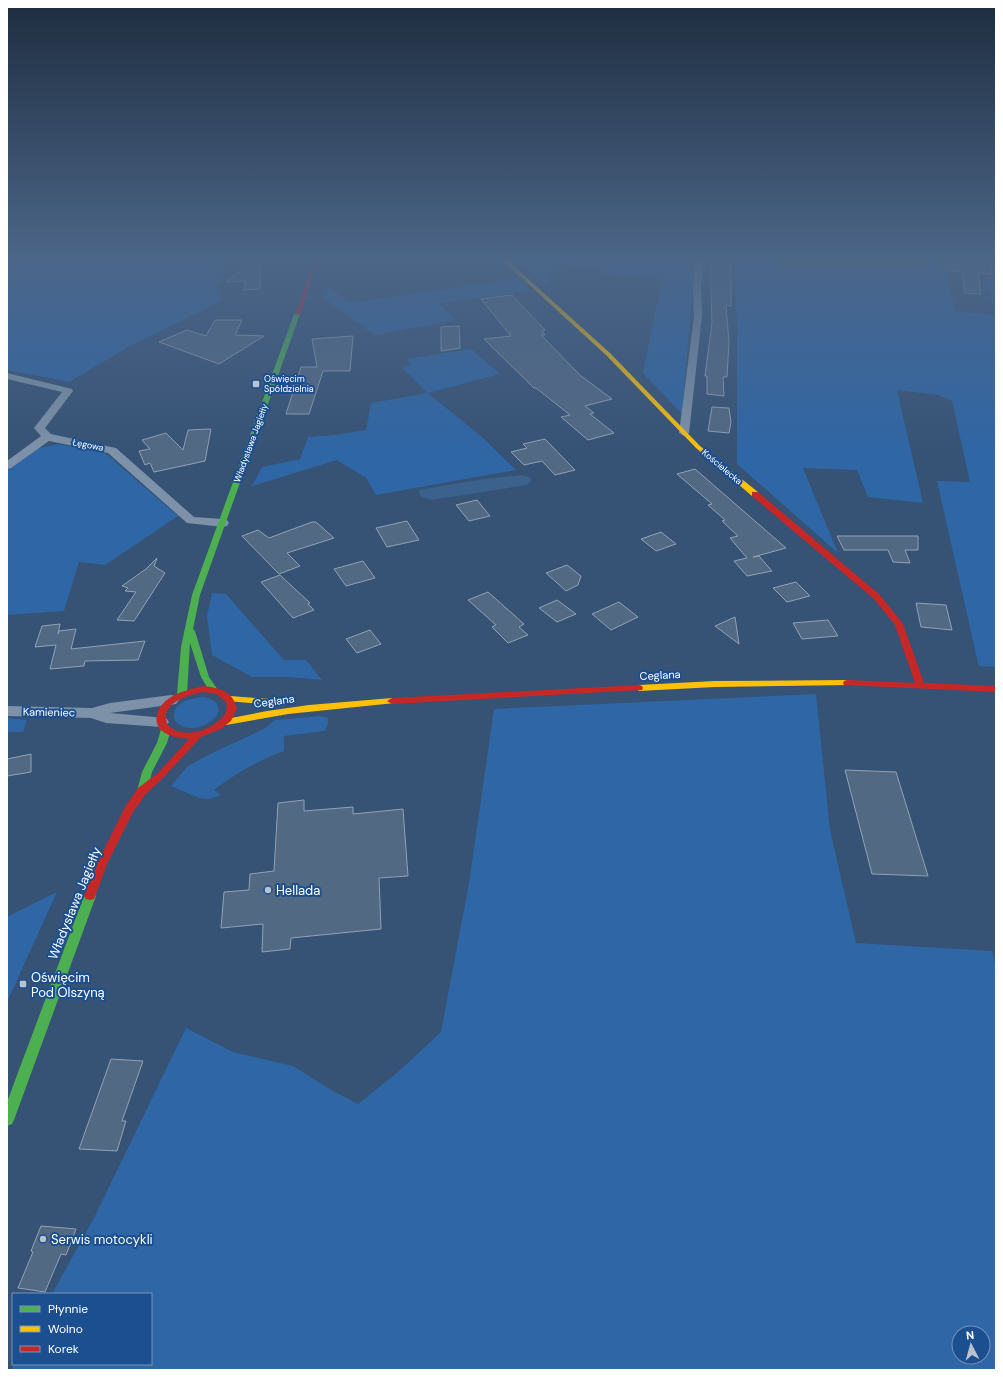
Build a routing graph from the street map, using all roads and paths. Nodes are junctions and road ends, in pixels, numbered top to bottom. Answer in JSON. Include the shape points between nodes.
{"nodes":[{"id":1,"x":293,"y":323,"type":"edge"},
{"id":2,"x":574,"y":323,"type":"edge"},
{"id":3,"x":697,"y":323,"type":"edge"},
{"id":4,"x":7,"y":376,"type":"edge"},
{"id":5,"x":684,"y":433,"type":"junction"},
{"id":6,"x":47,"y":437,"type":"junction"},
{"id":7,"x":7,"y":466,"type":"edge"},
{"id":8,"x":223,"y":523,"type":"junction"},
{"id":9,"x":190,"y":628,"type":"junction"},
{"id":10,"x":921,"y":686,"type":"junction"},
{"id":11,"x":996,"y":689,"type":"edge"},
{"id":12,"x":213,"y":690,"type":"junction"},
{"id":13,"x":176,"y":697,"type":"junction"},
{"id":14,"x":230,"y":699,"type":"junction"},
{"id":15,"x":326,"y":706,"type":"junction"},
{"id":16,"x":7,"y":710,"type":"edge"},
{"id":17,"x":92,"y":713,"type":"junction"},
{"id":18,"x":226,"y":722,"type":"junction"},
{"id":19,"x":163,"y":726,"type":"junction"},
{"id":20,"x":197,"y":736,"type":"junction"},
{"id":21,"x":142,"y":791,"type":"junction"},
{"id":22,"x":7,"y":1120,"type":"edge"}],
"edges":[{"from":1,"to":8,"type":"street","name":"Władysława Jagiełły"},
{"from":2,"to":5,"type":"street","name":"Kościelecka","via":[[608,354]]},
{"from":3,"to":5,"type":"street"},
{"from":4,"to":6,"type":"street","via":[[68,391],[40,428]]},
{"from":5,"to":10,"type":"street","name":"Kościelecka","via":[[698,448],[877,597],[894,617],[902,632]]},
{"from":6,"to":7,"type":"street"},
{"from":6,"to":8,"type":"street","name":"Łęgowa","via":[[112,450],[190,520]]},
{"from":8,"to":9,"type":"street","name":"Władysława Jagiełły","via":[[196,595]]},
{"from":9,"to":12,"type":"street","name":"Władysława Jagiełły","via":[[205,677]]},
{"from":9,"to":13,"type":"street","name":"Władysława Jagiełły"},
{"from":10,"to":11,"type":"street","name":"Ceglana"},
{"from":10,"to":15,"type":"street","name":"Ceglana","via":[[835,682],[746,683]]},
{"from":12,"to":13,"type":"street","via":[[203,689]]},
{"from":12,"to":14,"type":"street"},
{"from":13,"to":17,"type":"street","name":"Kamieniec"},
{"from":13,"to":19,"type":"street","via":[[164,707],[161,714]]},
{"from":14,"to":15,"type":"street","name":"Ceglana"},
{"from":14,"to":18,"type":"street","via":[[233,706],[232,714]]},
{"from":15,"to":18,"type":"street","name":"Ceglana"},
{"from":16,"to":17,"type":"street","name":"Kamieniec"},
{"from":17,"to":19,"type":"street","name":"Kamieniec","via":[[106,718]]},
{"from":18,"to":20,"type":"street","via":[[218,729]]},
{"from":19,"to":20,"type":"street","via":[[174,734],[185,737]]},
{"from":19,"to":21,"type":"street","name":"Władysława Jagiełły","via":[[162,743],[146,772]]},
{"from":20,"to":21,"type":"street","name":"Władysława Jagiełły","via":[[161,775]]},
{"from":21,"to":22,"type":"street","name":"Władysława Jagiełły","via":[[129,810],[103,862]]}]}
